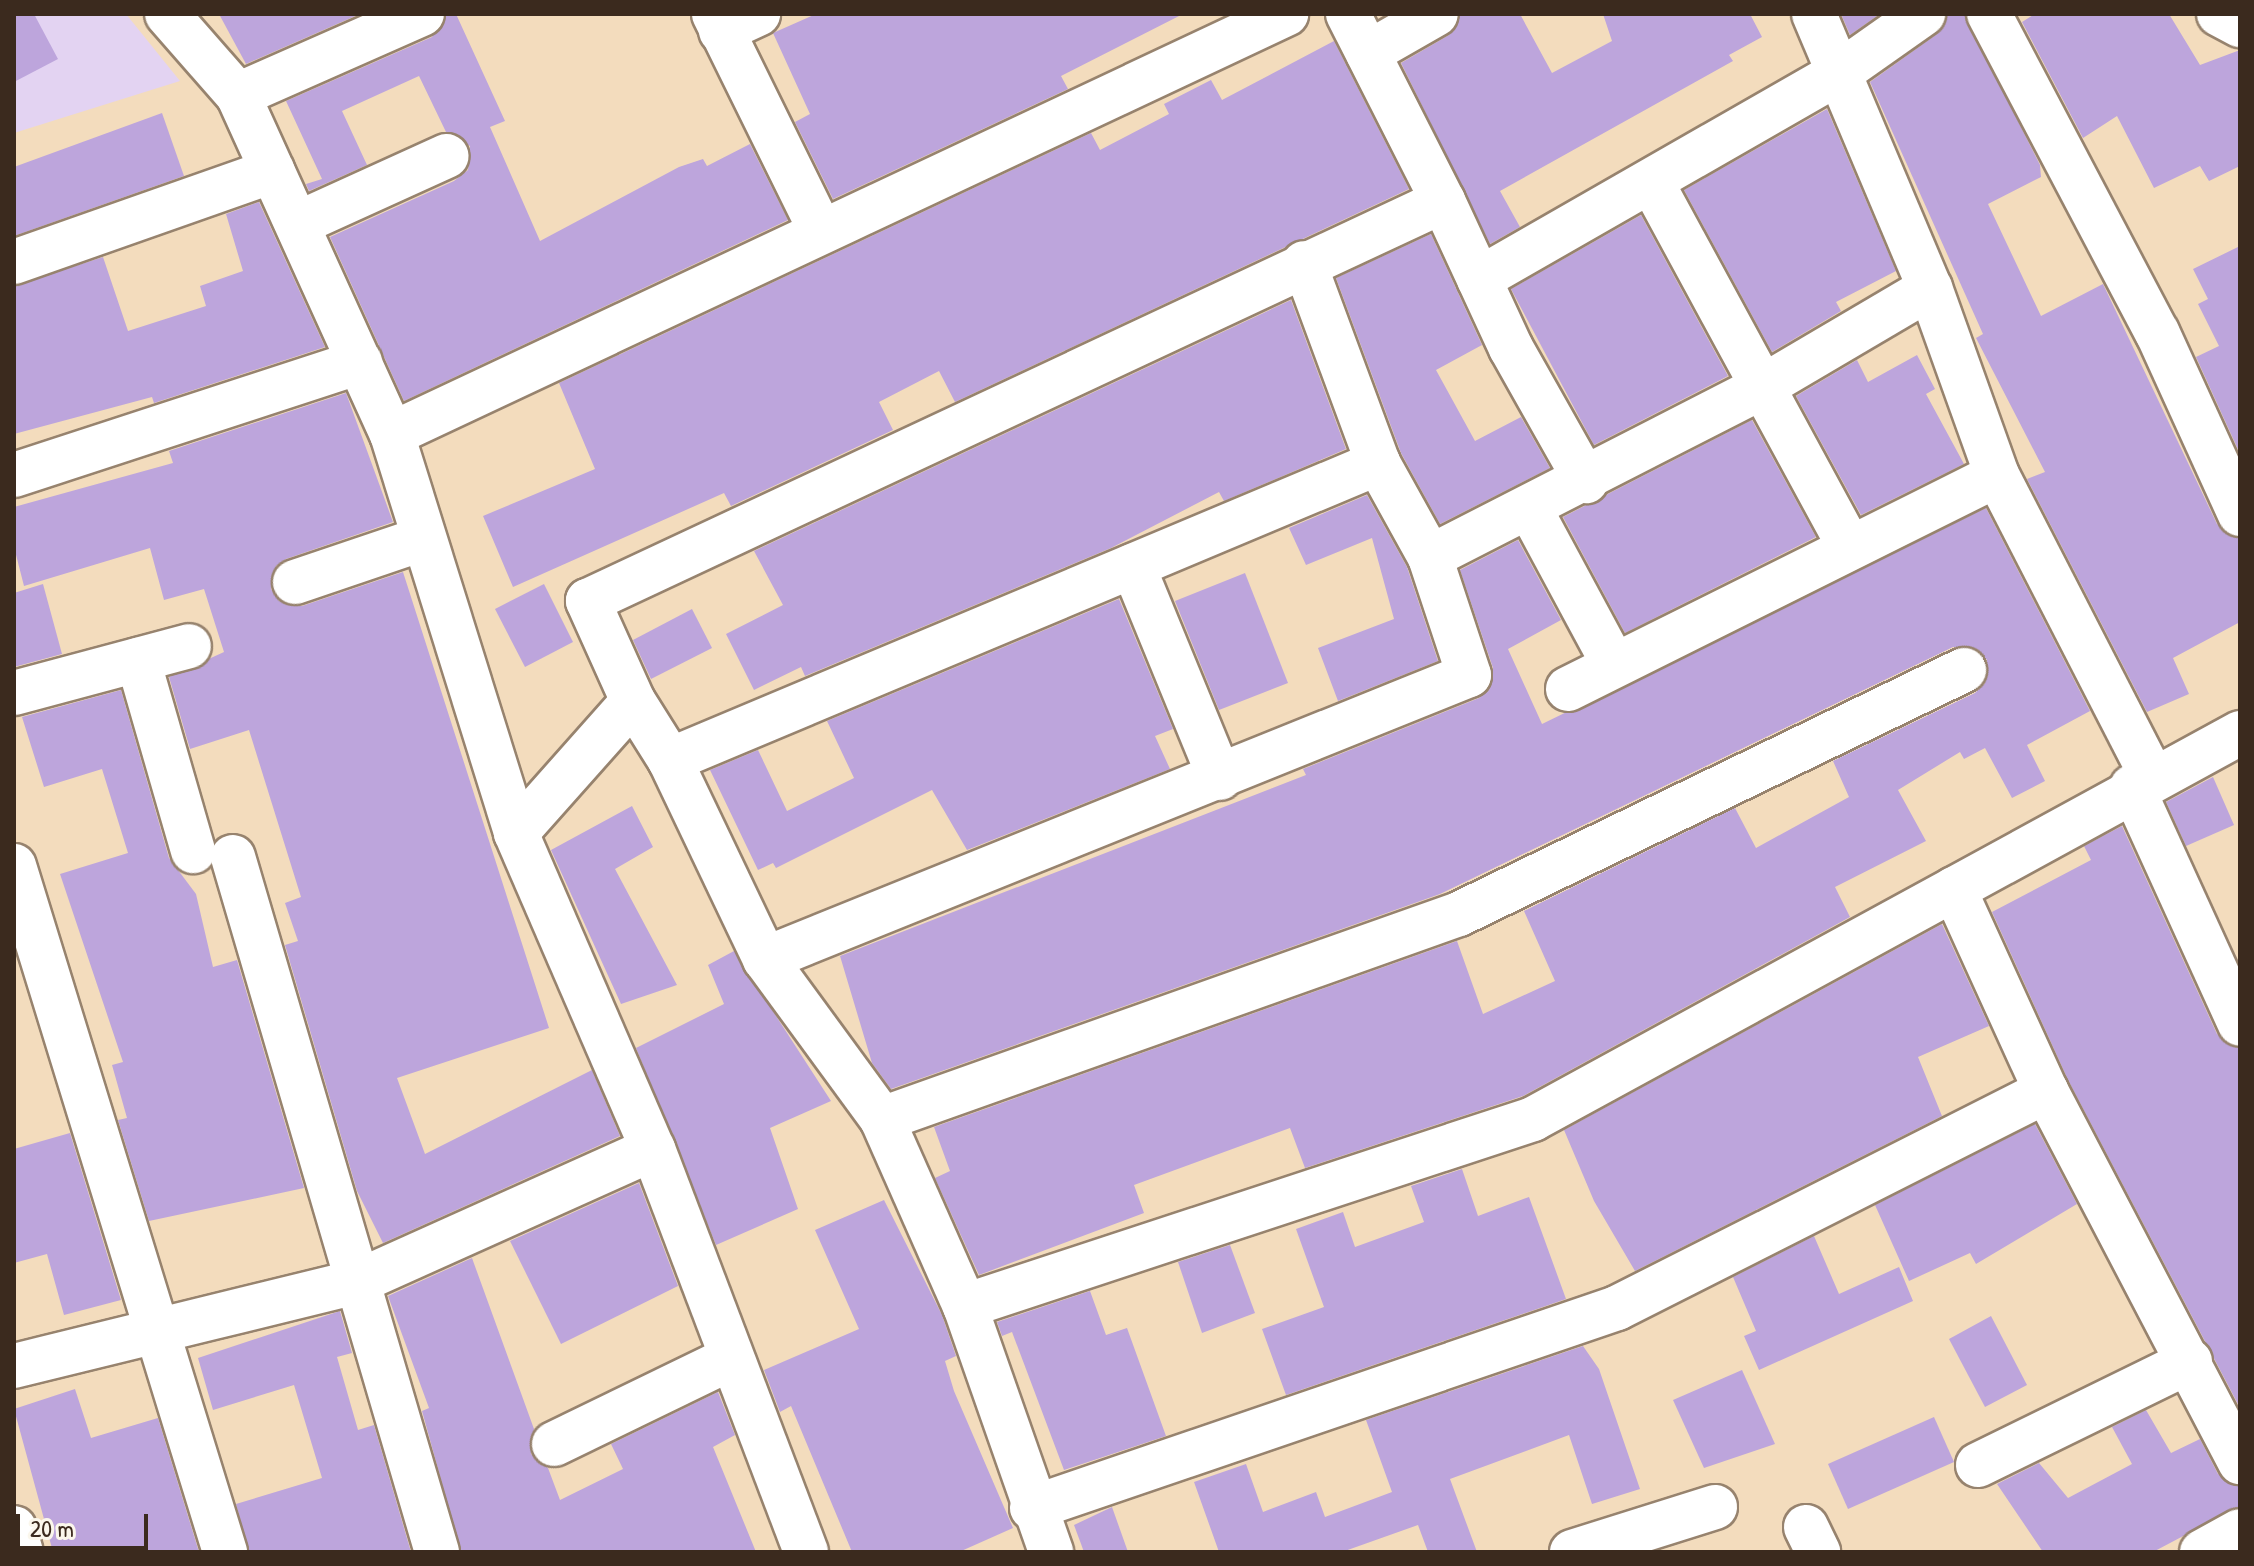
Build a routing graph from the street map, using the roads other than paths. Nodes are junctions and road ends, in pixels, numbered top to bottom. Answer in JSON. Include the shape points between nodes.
{"nodes":[{"id":1,"x":167,"y":14,"type":"edge"},
{"id":2,"x":422,"y":14,"type":"edge"},
{"id":3,"x":1286,"y":14,"type":"edge"},
{"id":4,"x":1348,"y":14,"type":"edge"},
{"id":5,"x":1436,"y":14,"type":"edge"},
{"id":6,"x":1814,"y":14,"type":"edge"},
{"id":7,"x":1923,"y":14,"type":"edge"},
{"id":8,"x":1989,"y":14,"type":"edge"},
{"id":9,"x":2219,"y":14,"type":"edge"},
{"id":10,"x":731,"y":20,"type":"edge"},
{"id":11,"x":2240,"y":25,"type":"edge"},
{"id":12,"x":1368,"y":53,"type":"junction"},
{"id":13,"x":1839,"y":73,"type":"junction"},
{"id":14,"x":238,"y":95,"type":"junction"},
{"id":15,"x":447,"y":156,"type":"dead end"},
{"id":16,"x":272,"y":171,"type":"junction"},
{"id":17,"x":1652,"y":183,"type":"junction"},
{"id":18,"x":1443,"y":201,"type":"junction"},
{"id":19,"x":299,"y":223,"type":"junction"},
{"id":20,"x":820,"y":229,"type":"junction"},
{"id":21,"x":14,"y":262,"type":"edge"},
{"id":22,"x":1304,"y":263,"type":"junction"},
{"id":23,"x":1479,"y":279,"type":"junction"},
{"id":24,"x":1930,"y":288,"type":"junction"},
{"id":25,"x":360,"y":362,"type":"junction"},
{"id":26,"x":1762,"y":387,"type":"junction"},
{"id":27,"x":392,"y":434,"type":"junction"},
{"id":28,"x":1378,"y":463,"type":"junction"},
{"id":29,"x":14,"y":475,"type":"edge"},
{"id":30,"x":1997,"y":475,"type":"junction"},
{"id":31,"x":1586,"y":481,"type":"junction"},
{"id":32,"x":1530,"y":509,"type":"junction"},
{"id":33,"x":2240,"y":514,"type":"edge"},
{"id":34,"x":422,"y":539,"type":"junction"},
{"id":35,"x":1849,"y":546,"type":"junction"},
{"id":36,"x":1430,"y":557,"type":"junction"},
{"id":37,"x":1133,"y":566,"type":"junction"},
{"id":38,"x":295,"y":582,"type":"dead end"},
{"id":39,"x":189,"y":646,"type":"dead end"},
{"id":40,"x":138,"y":660,"type":"junction"},
{"id":41,"x":1612,"y":661,"type":"junction"},
{"id":42,"x":1964,"y":670,"type":"dead end"},
{"id":43,"x":1568,"y":689,"type":"dead end"},
{"id":44,"x":14,"y":693,"type":"edge"},
{"id":45,"x":633,"y":701,"type":"junction"},
{"id":46,"x":2240,"y":733,"type":"edge"},
{"id":47,"x":670,"y":760,"type":"junction"},
{"id":48,"x":1220,"y":778,"type":"junction"},
{"id":49,"x":2142,"y":783,"type":"junction"},
{"id":50,"x":516,"y":833,"type":"junction"},
{"id":51,"x":14,"y":866,"type":"edge"},
{"id":52,"x":1954,"y":889,"type":"junction"},
{"id":53,"x":765,"y":959,"type":"junction"},
{"id":54,"x":2240,"y":1024,"type":"edge"},
{"id":55,"x":2046,"y":1091,"type":"junction"},
{"id":56,"x":882,"y":1119,"type":"junction"},
{"id":57,"x":653,"y":1149,"type":"junction"},
{"id":58,"x":359,"y":1281,"type":"junction"},
{"id":59,"x":965,"y":1306,"type":"junction"},
{"id":60,"x":157,"y":1335,"type":"junction"},
{"id":61,"x":731,"y":1358,"type":"junction"},
{"id":62,"x":2190,"y":1361,"type":"junction"},
{"id":63,"x":14,"y":1366,"type":"edge"},
{"id":64,"x":554,"y":1444,"type":"dead end"},
{"id":65,"x":2240,"y":1462,"type":"edge"},
{"id":66,"x":1978,"y":1465,"type":"dead end"},
{"id":67,"x":1715,"y":1507,"type":"dead end"},
{"id":68,"x":1032,"y":1508,"type":"junction"},
{"id":69,"x":14,"y":1528,"type":"edge"},
{"id":70,"x":2240,"y":1531,"type":"edge"},
{"id":71,"x":21,"y":1552,"type":"edge"},
{"id":72,"x":225,"y":1552,"type":"edge"},
{"id":73,"x":437,"y":1552,"type":"edge"},
{"id":74,"x":806,"y":1552,"type":"edge"},
{"id":75,"x":1051,"y":1552,"type":"edge"},
{"id":76,"x":1572,"y":1552,"type":"edge"},
{"id":77,"x":2202,"y":1552,"type":"edge"}],
"edges":[{"from":1,"to":14,"type":"street"},
{"from":2,"to":14,"type":"street"},
{"from":3,"to":20,"type":"street"},
{"from":4,"to":12,"type":"street"},
{"from":5,"to":12,"type":"street"},
{"from":6,"to":13,"type":"street"},
{"from":7,"to":13,"type":"street"},
{"from":8,"to":33,"type":"street","via":[[2157,332]]},
{"from":9,"to":11,"type":"street"},
{"from":10,"to":20,"type":"street"},
{"from":12,"to":18,"type":"street"},
{"from":13,"to":17,"type":"street"},
{"from":13,"to":24,"type":"street"},
{"from":14,"to":16,"type":"street"},
{"from":15,"to":19,"type":"street"},
{"from":16,"to":19,"type":"street"},
{"from":16,"to":21,"type":"street"},
{"from":17,"to":23,"type":"street"},
{"from":17,"to":26,"type":"street"},
{"from":18,"to":22,"type":"street"},
{"from":18,"to":23,"type":"street"},
{"from":19,"to":25,"type":"street"},
{"from":20,"to":27,"type":"street"},
{"from":22,"to":28,"type":"street"},
{"from":22,"to":45,"type":"street","via":[[588,601]]},
{"from":23,"to":31,"type":"street"},
{"from":24,"to":26,"type":"street"},
{"from":24,"to":30,"type":"street"},
{"from":25,"to":27,"type":"street"},
{"from":25,"to":29,"type":"street"},
{"from":26,"to":31,"type":"street"},
{"from":26,"to":35,"type":"street"},
{"from":27,"to":34,"type":"street"},
{"from":28,"to":36,"type":"street"},
{"from":28,"to":37,"type":"street"},
{"from":30,"to":35,"type":"street"},
{"from":30,"to":49,"type":"street"},
{"from":31,"to":32,"type":"street"},
{"from":32,"to":36,"type":"street"},
{"from":32,"to":41,"type":"street"},
{"from":34,"to":38,"type":"street"},
{"from":34,"to":50,"type":"street"},
{"from":35,"to":41,"type":"street"},
{"from":36,"to":48,"type":"street","via":[[1469,675]]},
{"from":37,"to":47,"type":"street"},
{"from":37,"to":48,"type":"street"},
{"from":39,"to":40,"type":"street"},
{"from":40,"to":44,"type":"street"},
{"from":40,"to":58,"type":"street","via":[[213,854]]},
{"from":41,"to":43,"type":"street"},
{"from":42,"to":56,"type":"street","via":[[1459,914]]},
{"from":45,"to":47,"type":"street"},
{"from":45,"to":50,"type":"street"},
{"from":46,"to":49,"type":"street"},
{"from":47,"to":53,"type":"street"},
{"from":48,"to":53,"type":"street"},
{"from":49,"to":52,"type":"street"},
{"from":49,"to":54,"type":"street"},
{"from":50,"to":57,"type":"street"},
{"from":51,"to":60,"type":"street"},
{"from":52,"to":55,"type":"street"},
{"from":52,"to":59,"type":"street","via":[[1533,1119]]},
{"from":53,"to":56,"type":"street"},
{"from":55,"to":62,"type":"street"},
{"from":55,"to":68,"type":"street","via":[[1617,1308]]},
{"from":56,"to":59,"type":"street"},
{"from":57,"to":58,"type":"street"},
{"from":57,"to":61,"type":"street"},
{"from":58,"to":60,"type":"street"},
{"from":58,"to":73,"type":"street"},
{"from":59,"to":68,"type":"street"},
{"from":60,"to":63,"type":"street"},
{"from":60,"to":72,"type":"street"},
{"from":61,"to":64,"type":"street"},
{"from":61,"to":74,"type":"street"},
{"from":62,"to":65,"type":"street"},
{"from":62,"to":66,"type":"street"},
{"from":67,"to":76,"type":"street"},
{"from":68,"to":75,"type":"street"},
{"from":69,"to":71,"type":"street"},
{"from":70,"to":77,"type":"street"}]}
